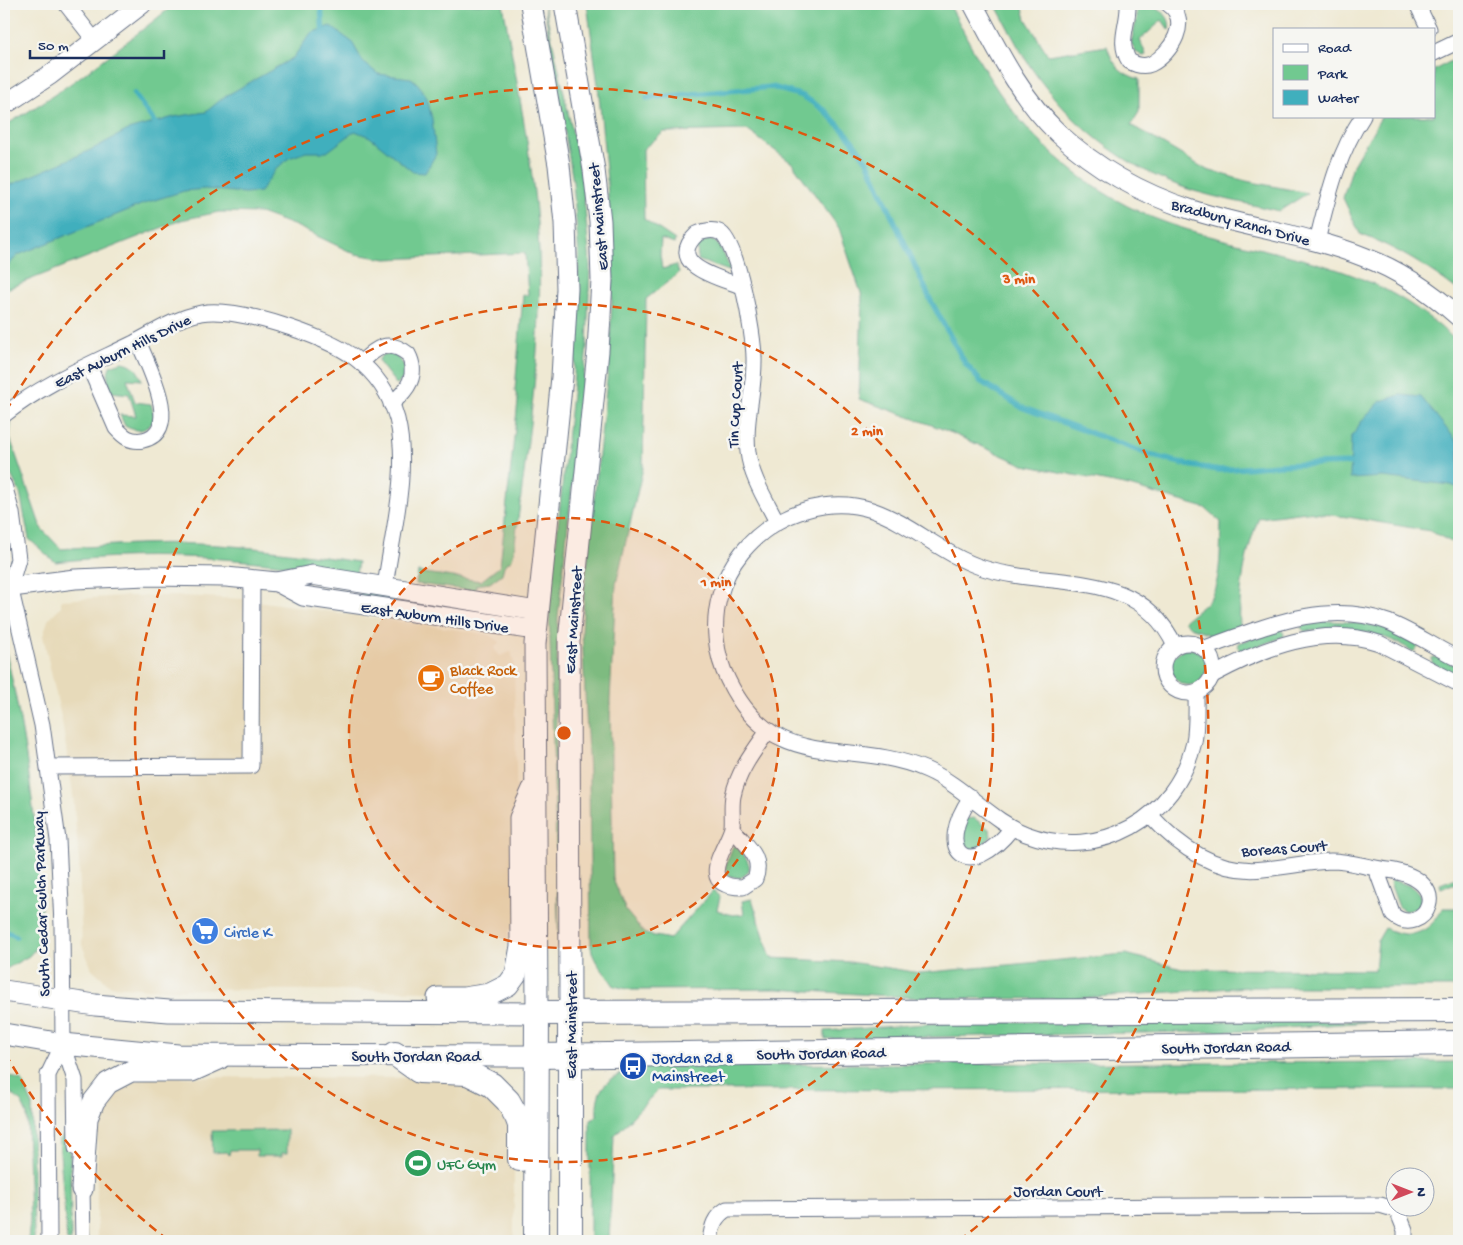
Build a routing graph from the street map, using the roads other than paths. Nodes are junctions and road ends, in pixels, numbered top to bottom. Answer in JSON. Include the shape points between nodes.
{"nodes":[{"id":1,"x":66,"y":4,"type":"edge"},
{"id":2,"x":142,"y":4,"type":"edge"},
{"id":3,"x":531,"y":4,"type":"edge"},
{"id":4,"x":565,"y":4,"type":"edge"},
{"id":5,"x":973,"y":4,"type":"edge"},
{"id":6,"x":1128,"y":4,"type":"edge"},
{"id":7,"x":1168,"y":4,"type":"edge"},
{"id":8,"x":1417,"y":4,"type":"edge"},
{"id":9,"x":1429,"y":28,"type":"edge"},
{"id":10,"x":95,"y":41,"type":"junction"},
{"id":11,"x":1459,"y":41,"type":"edge"},
{"id":12,"x":1436,"y":48,"type":"edge"},
{"id":13,"x":4,"y":105,"type":"edge"},
{"id":14,"x":1362,"y":118,"type":"edge"},
{"id":15,"x":1317,"y":241,"type":"junction"},
{"id":16,"x":741,"y":286,"type":"dead end"},
{"id":17,"x":1459,"y":317,"type":"edge"},
{"id":18,"x":138,"y":341,"type":"junction"},
{"id":19,"x":361,"y":363,"type":"junction"},
{"id":20,"x":89,"y":366,"type":"junction"},
{"id":21,"x":392,"y":404,"type":"junction"},
{"id":22,"x":4,"y":415,"type":"edge"},
{"id":23,"x":4,"y":484,"type":"edge"},
{"id":24,"x":777,"y":522,"type":"junction"},
{"id":25,"x":252,"y":580,"type":"junction"},
{"id":26,"x":277,"y":582,"type":"junction"},
{"id":27,"x":6,"y":585,"type":"edge"},
{"id":28,"x":385,"y":587,"type":"junction"},
{"id":29,"x":1289,"y":620,"type":"junction"},
{"id":30,"x":536,"y":621,"type":"junction"},
{"id":31,"x":1295,"y":641,"type":"junction"},
{"id":32,"x":1430,"y":644,"type":"junction"},
{"id":33,"x":1175,"y":646,"type":"junction"},
{"id":34,"x":1205,"y":648,"type":"junction"},
{"id":35,"x":1459,"y":659,"type":"edge"},
{"id":36,"x":1419,"y":665,"type":"junction"},
{"id":37,"x":1213,"y":675,"type":"junction"},
{"id":38,"x":1459,"y":684,"type":"edge"},
{"id":39,"x":1196,"y":692,"type":"junction"},
{"id":40,"x":768,"y":731,"type":"junction"},
{"id":41,"x":49,"y":767,"type":"junction"},
{"id":42,"x":535,"y":784,"type":"junction"},
{"id":43,"x":971,"y":796,"type":"junction"},
{"id":44,"x":1151,"y":816,"type":"junction"},
{"id":45,"x":732,"y":828,"type":"dead end"},
{"id":46,"x":1012,"y":828,"type":"junction"},
{"id":47,"x":1376,"y":869,"type":"dead end"},
{"id":48,"x":4,"y":991,"type":"edge"},
{"id":49,"x":62,"y":1001,"type":"junction"},
{"id":50,"x":1459,"y":1010,"type":"edge"},
{"id":51,"x":368,"y":1012,"type":"junction"},
{"id":52,"x":570,"y":1012,"type":"junction"},
{"id":53,"x":537,"y":1013,"type":"junction"},
{"id":54,"x":4,"y":1034,"type":"edge"},
{"id":55,"x":1459,"y":1043,"type":"edge"},
{"id":56,"x":63,"y":1044,"type":"junction"},
{"id":57,"x":395,"y":1054,"type":"junction"},
{"id":58,"x":228,"y":1055,"type":"junction"},
{"id":59,"x":570,"y":1055,"type":"junction"},
{"id":60,"x":537,"y":1056,"type":"junction"},
{"id":61,"x":82,"y":1190,"type":"junction"},
{"id":62,"x":49,"y":1241,"type":"edge"},
{"id":63,"x":82,"y":1241,"type":"edge"},
{"id":64,"x":535,"y":1241,"type":"edge"},
{"id":65,"x":570,"y":1241,"type":"edge"},
{"id":66,"x":710,"y":1241,"type":"edge"},
{"id":67,"x":1405,"y":1241,"type":"edge"}],
"edges":[{"from":1,"to":10,"type":"street"},
{"from":2,"to":10,"type":"street"},
{"from":3,"to":30,"type":"main road","name":"East Mainstreet","via":[[559,165],[567,288],[563,368]]},
{"from":4,"to":52,"type":"main road","name":"East Mainstreet","via":[[597,193],[602,280],[569,649]]},
{"from":5,"to":15,"type":"street","name":"Bradbury Ranch Drive","via":[[1007,67],[1030,101],[1057,132],[1103,168],[1144,192],[1193,210]]},
{"from":6,"to":7,"type":"street","via":[[1122,40],[1124,54],[1129,61],[1142,65],[1156,60],[1177,35],[1180,18]]},
{"from":8,"to":9,"type":"street"},
{"from":10,"to":13,"type":"street"},
{"from":11,"to":12,"type":"street"},
{"from":14,"to":15,"type":"street","via":[[1338,163]]},
{"from":15,"to":17,"type":"street","name":"Bradbury Ranch Drive","via":[[1399,273]]},
{"from":16,"to":24,"type":"street","name":"Tin Cup Court","via":[[748,308],[754,358],[747,434],[750,464]]},
{"from":18,"to":19,"type":"street","name":"East Auburn Hills Drive","via":[[191,316],[231,313],[263,320],[324,341]]},
{"from":18,"to":20,"type":"street","name":"East Auburn Hills Drive"},
{"from":18,"to":20,"type":"street","via":[[162,408],[160,428],[153,436],[129,440],[122,435]]},
{"from":19,"to":21,"type":"street","name":"East Auburn Hills Drive","via":[[379,382]]},
{"from":19,"to":21,"type":"street","via":[[381,346],[393,345],[408,354],[414,371],[405,392]]},
{"from":20,"to":22,"type":"street","name":"East Auburn Hills Drive","via":[[42,389]]},
{"from":21,"to":28,"type":"street","name":"East Auburn Hills Drive","via":[[403,458]]},
{"from":23,"to":27,"type":"street","via":[[18,559]]},
{"from":24,"to":33,"type":"street","via":[[805,511],[832,506],[872,510],[940,549],[982,568],[1025,578],[1090,583],[1113,589],[1159,620]]},
{"from":24,"to":40,"type":"street","via":[[751,542],[731,569],[720,595],[716,624],[718,652],[727,679],[745,709]]},
{"from":25,"to":26,"type":"street","name":"East Auburn Hills Drive"},
{"from":25,"to":27,"type":"street","name":"East Auburn Hills Drive","via":[[147,576]]},
{"from":25,"to":41,"type":"street","via":[[252,766]]},
{"from":26,"to":28,"type":"street","name":"East Auburn Hills Drive","via":[[312,575]]},
{"from":26,"to":30,"type":"street","name":"East Auburn Hills Drive","via":[[303,596]]},
{"from":27,"to":41,"type":"street","name":"South Cedar Gulch Parkway","via":[[31,675]]},
{"from":28,"to":30,"type":"street","name":"East Auburn Hills Drive"},
{"from":29,"to":31,"type":"street"},
{"from":29,"to":32,"type":"street","via":[[1314,614],[1364,615],[1404,629]]},
{"from":29,"to":34,"type":"street"},
{"from":30,"to":42,"type":"main road","name":"East Mainstreet"},
{"from":31,"to":36,"type":"street","via":[[1332,636],[1366,639]]},
{"from":31,"to":37,"type":"street","via":[[1243,659]]},
{"from":32,"to":35,"type":"street"},
{"from":32,"to":36,"type":"street"},
{"from":33,"to":34,"type":"street","via":[[1188,642]]},
{"from":33,"to":39,"type":"street","via":[[1169,651],[1163,666],[1167,682],[1180,692]]},
{"from":34,"to":37,"type":"street","via":[[1212,658]]},
{"from":36,"to":38,"type":"street"},
{"from":37,"to":39,"type":"street","via":[[1209,683]]},
{"from":39,"to":44,"type":"street","via":[[1196,728],[1191,752],[1181,778]]},
{"from":40,"to":43,"type":"street","via":[[813,749],[901,760],[932,772]]},
{"from":40,"to":45,"type":"street","via":[[748,760],[737,784]]},
{"from":41,"to":49,"type":"street","name":"South Cedar Gulch Parkway","via":[[60,872]]},
{"from":42,"to":51,"type":"main road","via":[[520,818],[521,951],[519,967],[512,980],[503,988],[484,995],[395,998]]},
{"from":42,"to":53,"type":"main road","name":"East Mainstreet"},
{"from":43,"to":46,"type":"street"},
{"from":43,"to":46,"type":"street","via":[[959,814],[954,834],[957,850],[963,855],[973,858],[984,855]]},
{"from":44,"to":46,"type":"street","via":[[1120,834],[1089,843],[1047,841]]},
{"from":44,"to":47,"type":"street","name":"Boreas Court","via":[[1187,849],[1232,868],[1263,870],[1334,861]]},
{"from":48,"to":49,"type":"main road"},
{"from":49,"to":51,"type":"main road","via":[[136,1010]]},
{"from":49,"to":56,"type":"street","name":"South Cedar Gulch Parkway"},
{"from":50,"to":52,"type":"main road"},
{"from":51,"to":53,"type":"main road"},
{"from":52,"to":53,"type":"main road"},
{"from":52,"to":59,"type":"main road","name":"East Mainstreet"},
{"from":53,"to":60,"type":"main road","name":"East Mainstreet"},
{"from":54,"to":56,"type":"main road","name":"South Jordan Road"},
{"from":55,"to":59,"type":"main road","name":"South Jordan Road"},
{"from":56,"to":58,"type":"main road","name":"South Jordan Road","via":[[178,1055]]},
{"from":56,"to":61,"type":"street","name":"South Cedar Gulch Parkway","via":[[75,1080],[77,1170]]},
{"from":56,"to":62,"type":"street","name":"South Cedar Gulch Parkway","via":[[48,1074]]},
{"from":57,"to":58,"type":"main road","name":"South Jordan Road"},
{"from":57,"to":60,"type":"main road","name":"South Jordan Road"},
{"from":57,"to":64,"type":"main road","via":[[419,1071],[477,1076],[508,1101],[520,1125],[521,1201]]},
{"from":58,"to":61,"type":"main road","via":[[192,1071],[131,1071],[108,1083],[94,1101],[87,1118]]},
{"from":59,"to":60,"type":"main road","name":"South Jordan Road"},
{"from":59,"to":65,"type":"main road","name":"East Mainstreet"},
{"from":60,"to":64,"type":"main road","name":"East Mainstreet"},
{"from":61,"to":63,"type":"street","name":"South Cedar Gulch Parkway"},
{"from":66,"to":67,"type":"street","name":"Jordan Court","via":[[718,1214],[738,1208],[1380,1205],[1397,1210],[1405,1230]]}]}
